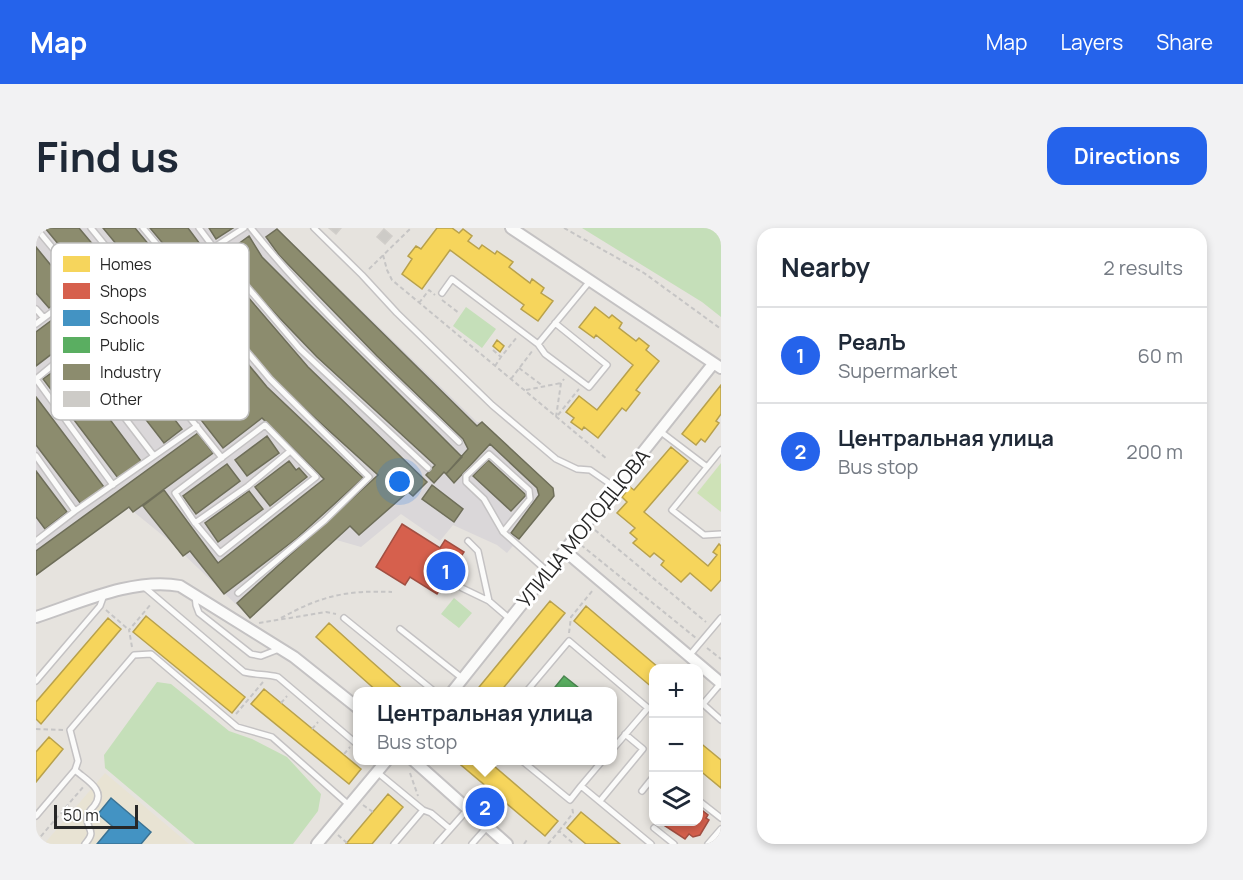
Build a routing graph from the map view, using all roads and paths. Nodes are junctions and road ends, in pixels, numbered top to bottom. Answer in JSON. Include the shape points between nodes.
{"nodes":[{"id":1,"x":36,"y":228,"type":"edge"},
{"id":2,"x":91,"y":228,"type":"edge"},
{"id":3,"x":143,"y":228,"type":"edge"},
{"id":4,"x":200,"y":228,"type":"edge"},
{"id":5,"x":244,"y":228,"type":"edge"},
{"id":6,"x":251,"y":228,"type":"edge"},
{"id":7,"x":314,"y":228,"type":"edge"},
{"id":8,"x":411,"y":228,"type":"edge"},
{"id":9,"x":511,"y":228,"type":"edge"},
{"id":10,"x":564,"y":228,"type":"edge"},
{"id":11,"x":103,"y":243,"type":"edge"},
{"id":12,"x":156,"y":243,"type":"edge"},
{"id":13,"x":210,"y":243,"type":"edge"},
{"id":14,"x":222,"y":243,"type":"edge"},
{"id":15,"x":51,"y":246,"type":"edge"},
{"id":16,"x":383,"y":255,"type":"junction"},
{"id":17,"x":362,"y":275,"type":"junction"},
{"id":18,"x":590,"y":280,"type":"junction"},
{"id":19,"x":249,"y":289,"type":"edge"},
{"id":20,"x":429,"y":290,"type":"dead end"},
{"id":21,"x":442,"y":293,"type":"dead end"},
{"id":22,"x":419,"y":303,"type":"junction"},
{"id":23,"x":36,"y":309,"type":"edge"},
{"id":24,"x":51,"y":313,"type":"edge"},
{"id":25,"x":44,"y":318,"type":"junction"},
{"id":26,"x":555,"y":323,"type":"junction"},
{"id":27,"x":36,"y":324,"type":"edge"},
{"id":28,"x":721,"y":329,"type":"edge"},
{"id":29,"x":521,"y":331,"type":"junction"},
{"id":30,"x":538,"y":344,"type":"junction"},
{"id":31,"x":493,"y":350,"type":"dead end"},
{"id":32,"x":249,"y":354,"type":"edge"},
{"id":33,"x":501,"y":357,"type":"junction"},
{"id":34,"x":51,"y":366,"type":"edge"},
{"id":35,"x":495,"y":366,"type":"junction"},
{"id":36,"x":717,"y":366,"type":"edge"},
{"id":37,"x":519,"y":368,"type":"junction"},
{"id":38,"x":36,"y":379,"type":"edge"},
{"id":39,"x":511,"y":379,"type":"junction"},
{"id":40,"x":583,"y":383,"type":"junction"},
{"id":41,"x":545,"y":387,"type":"junction"},
{"id":42,"x":525,"y":391,"type":"junction"},
{"id":43,"x":51,"y":400,"type":"edge"},
{"id":44,"x":556,"y":417,"type":"junction"},
{"id":45,"x":66,"y":420,"type":"edge"},
{"id":46,"x":127,"y":420,"type":"edge"},
{"id":47,"x":192,"y":420,"type":"edge"},
{"id":48,"x":197,"y":426,"type":"junction"},
{"id":49,"x":661,"y":432,"type":"junction"},
{"id":50,"x":459,"y":442,"type":"dead end"},
{"id":51,"x":721,"y":450,"type":"edge"},
{"id":52,"x":289,"y":452,"type":"junction"},
{"id":53,"x":36,"y":456,"type":"edge"},
{"id":54,"x":154,"y":456,"type":"junction"},
{"id":55,"x":222,"y":458,"type":"junction"},
{"id":56,"x":607,"y":459,"type":"dead end"},
{"id":57,"x":707,"y":467,"type":"junction"},
{"id":58,"x":428,"y":468,"type":"dead end"},
{"id":59,"x":113,"y":485,"type":"junction"},
{"id":60,"x":616,"y":488,"type":"junction"},
{"id":61,"x":75,"y":511,"type":"junction"},
{"id":62,"x":195,"y":523,"type":"junction"},
{"id":63,"x":587,"y":524,"type":"junction"},
{"id":64,"x":503,"y":532,"type":"junction"},
{"id":65,"x":721,"y":534,"type":"edge"},
{"id":66,"x":37,"y":538,"type":"edge"},
{"id":67,"x":574,"y":540,"type":"junction"},
{"id":68,"x":468,"y":541,"type":"dead end"},
{"id":69,"x":565,"y":551,"type":"junction"},
{"id":70,"x":548,"y":572,"type":"junction"},
{"id":71,"x":600,"y":581,"type":"junction"},
{"id":72,"x":142,"y":585,"type":"junction"},
{"id":73,"x":462,"y":588,"type":"dead end"},
{"id":74,"x":392,"y":592,"type":"dead end"},
{"id":75,"x":238,"y":593,"type":"dead end"},
{"id":76,"x":195,"y":594,"type":"junction"},
{"id":77,"x":157,"y":598,"type":"junction"},
{"id":78,"x":102,"y":600,"type":"junction"},
{"id":79,"x":489,"y":601,"type":"junction"},
{"id":80,"x":36,"y":617,"type":"edge"},
{"id":81,"x":281,"y":618,"type":"junction"},
{"id":82,"x":344,"y":618,"type":"joint"},
{"id":83,"x":721,"y":618,"type":"edge"},
{"id":84,"x":510,"y":619,"type":"junction"},
{"id":85,"x":253,"y":625,"type":"dead end"},
{"id":86,"x":400,"y":628,"type":"dead end"},
{"id":87,"x":713,"y":628,"type":"junction"},
{"id":88,"x":129,"y":630,"type":"junction"},
{"id":89,"x":569,"y":641,"type":"junction"},
{"id":90,"x":701,"y":643,"type":"junction"},
{"id":91,"x":280,"y":649,"type":"junction"},
{"id":92,"x":134,"y":655,"type":"junction"},
{"id":93,"x":689,"y":656,"type":"junction"},
{"id":94,"x":721,"y":659,"type":"edge"},
{"id":95,"x":269,"y":674,"type":"junction"},
{"id":96,"x":462,"y":678,"type":"junction"},
{"id":97,"x":36,"y":681,"type":"edge"},
{"id":98,"x":721,"y":683,"type":"edge"},
{"id":99,"x":429,"y":687,"type":"edge"},
{"id":100,"x":456,"y":687,"type":"edge"},
{"id":101,"x":530,"y":687,"type":"edge"},
{"id":102,"x":353,"y":705,"type":"edge"},
{"id":103,"x":721,"y":720,"type":"edge"},
{"id":104,"x":230,"y":721,"type":"junction"},
{"id":105,"x":36,"y":729,"type":"edge"},
{"id":106,"x":70,"y":730,"type":"junction"},
{"id":107,"x":625,"y":734,"type":"junction"},
{"id":108,"x":353,"y":742,"type":"edge"},
{"id":109,"x":617,"y":744,"type":"edge"},
{"id":110,"x":381,"y":765,"type":"edge"},
{"id":111,"x":410,"y":765,"type":"edge"},
{"id":112,"x":527,"y":765,"type":"edge"},
{"id":113,"x":599,"y":765,"type":"edge"},
{"id":114,"x":75,"y":770,"type":"junction"},
{"id":115,"x":88,"y":782,"type":"junction"},
{"id":116,"x":649,"y":782,"type":"edge"},
{"id":117,"x":581,"y":786,"type":"junction"},
{"id":118,"x":642,"y":791,"type":"dead end"},
{"id":119,"x":570,"y":800,"type":"junction"},
{"id":120,"x":600,"y":801,"type":"junction"},
{"id":121,"x":362,"y":803,"type":"dead end"},
{"id":122,"x":703,"y":803,"type":"edge"},
{"id":123,"x":350,"y":806,"type":"junction"},
{"id":124,"x":423,"y":810,"type":"junction"},
{"id":125,"x":467,"y":810,"type":"junction"},
{"id":126,"x":373,"y":812,"type":"dead end"},
{"id":127,"x":36,"y":816,"type":"edge"},
{"id":128,"x":721,"y":818,"type":"edge"},
{"id":129,"x":487,"y":827,"type":"junction"},
{"id":130,"x":654,"y":828,"type":"dead end"},
{"id":131,"x":450,"y":829,"type":"junction"},
{"id":132,"x":721,"y":829,"type":"edge"},
{"id":133,"x":559,"y":831,"type":"junction"},
{"id":134,"x":335,"y":834,"type":"dead end"},
{"id":135,"x":527,"y":840,"type":"dead end"},
{"id":136,"x":36,"y":843,"type":"edge"},
{"id":137,"x":347,"y":843,"type":"edge"},
{"id":138,"x":85,"y":844,"type":"edge"},
{"id":139,"x":317,"y":844,"type":"edge"},
{"id":140,"x":394,"y":844,"type":"edge"},
{"id":141,"x":437,"y":844,"type":"edge"},
{"id":142,"x":473,"y":844,"type":"edge"},
{"id":143,"x":507,"y":844,"type":"edge"},
{"id":144,"x":524,"y":844,"type":"edge"},
{"id":145,"x":548,"y":844,"type":"edge"},
{"id":146,"x":574,"y":844,"type":"edge"},
{"id":147,"x":651,"y":844,"type":"edge"},
{"id":148,"x":674,"y":844,"type":"edge"},
{"id":149,"x":708,"y":844,"type":"edge"}],
"edges":[{"from":1,"to":15,"type":"lane"},
{"from":2,"to":11,"type":"lane"},
{"from":3,"to":12,"type":"lane"},
{"from":4,"to":13,"type":"lane"},
{"from":5,"to":14,"type":"lane"},
{"from":6,"to":50,"type":"lane","via":[[354,340]]},
{"from":7,"to":17,"type":"lane"},
{"from":8,"to":16,"type":"path"},
{"from":9,"to":18,"type":"street"},
{"from":10,"to":28,"type":"path","via":[[644,273]]},
{"from":16,"to":17,"type":"path"},
{"from":16,"to":22,"type":"path","via":[[392,280]]},
{"from":17,"to":60,"type":"lane","via":[[492,405],[556,459],[577,469],[590,470]]},
{"from":18,"to":26,"type":"lane"},
{"from":18,"to":36,"type":"street"},
{"from":19,"to":58,"type":"lane","via":[[300,349]]},
{"from":20,"to":22,"type":"path"},
{"from":21,"to":29,"type":"lane","via":[[452,279]]},
{"from":22,"to":35,"type":"path"},
{"from":23,"to":25,"type":"lane"},
{"from":24,"to":25,"type":"lane"},
{"from":25,"to":27,"type":"lane"},
{"from":26,"to":30,"type":"lane"},
{"from":26,"to":40,"type":"lane","via":[[607,365],[589,387]]},
{"from":29,"to":30,"type":"lane"},
{"from":29,"to":33,"type":"path"},
{"from":30,"to":37,"type":"path"},
{"from":30,"to":40,"type":"lane"},
{"from":31,"to":33,"type":"path"},
{"from":32,"to":75,"type":"lane","via":[[369,477]]},
{"from":33,"to":35,"type":"path"},
{"from":34,"to":38,"type":"lane"},
{"from":35,"to":39,"type":"path"},
{"from":36,"to":49,"type":"street","name":"УЛИЦА МОЛОДЦОВА"},
{"from":37,"to":39,"type":"path"},
{"from":37,"to":41,"type":"path"},
{"from":38,"to":43,"type":"lane"},
{"from":39,"to":42,"type":"path"},
{"from":40,"to":44,"type":"path"},
{"from":41,"to":42,"type":"path"},
{"from":41,"to":44,"type":"path","via":[[561,383]]},
{"from":42,"to":44,"type":"path"},
{"from":44,"to":56,"type":"path"},
{"from":45,"to":59,"type":"lane"},
{"from":46,"to":54,"type":"lane"},
{"from":47,"to":48,"type":"lane"},
{"from":48,"to":54,"type":"lane"},
{"from":48,"to":55,"type":"lane"},
{"from":49,"to":57,"type":"lane"},
{"from":49,"to":60,"type":"street","name":"УЛИЦА МОЛОДЦОВА"},
{"from":51,"to":57,"type":"lane"},
{"from":52,"to":55,"type":"lane","via":[[265,425]]},
{"from":52,"to":62,"type":"lane"},
{"from":52,"to":62,"type":"lane","via":[[316,477],[220,553]]},
{"from":53,"to":61,"type":"lane"},
{"from":54,"to":59,"type":"lane"},
{"from":55,"to":62,"type":"lane","via":[[175,493]]},
{"from":57,"to":65,"type":"lane","via":[[672,510],[704,535]]},
{"from":59,"to":61,"type":"lane"},
{"from":60,"to":63,"type":"street","name":"УЛИЦА МОЛОДЦОВА"},
{"from":61,"to":66,"type":"lane"},
{"from":63,"to":67,"type":"street","name":"УЛИЦА МОЛОДЦОВА"},
{"from":63,"to":87,"type":"path"},
{"from":64,"to":64,"type":"lane","via":[[531,494],[489,454],[465,479],[484,500]]},
{"from":64,"to":70,"type":"lane"},
{"from":67,"to":69,"type":"street","name":"УЛИЦА МОЛОДЦОВА"},
{"from":67,"to":90,"type":"path"},
{"from":68,"to":79,"type":"lane","via":[[478,551]]},
{"from":69,"to":70,"type":"street","name":"УЛИЦА МОЛОДЦОВА"},
{"from":69,"to":71,"type":"street"},
{"from":70,"to":84,"type":"street","name":"УЛИЦА МОЛОДЦОВА"},
{"from":71,"to":89,"type":"path","via":[[571,617]]},
{"from":71,"to":93,"type":"street"},
{"from":72,"to":76,"type":"street","via":[[164,583]]},
{"from":72,"to":77,"type":"lane"},
{"from":72,"to":78,"type":"street"},
{"from":73,"to":79,"type":"lane"},
{"from":74,"to":81,"type":"path","via":[[334,595]]},
{"from":76,"to":91,"type":"street"},
{"from":76,"to":91,"type":"lane","via":[[199,613],[251,654],[261,656]]},
{"from":77,"to":88,"type":"path"},
{"from":77,"to":95,"type":"lane","via":[[244,672]]},
{"from":78,"to":80,"type":"street"},
{"from":78,"to":88,"type":"path"},
{"from":78,"to":97,"type":"lane"},
{"from":79,"to":84,"type":"lane"},
{"from":81,"to":82,"type":"path","via":[[326,612]]},
{"from":81,"to":85,"type":"path"},
{"from":82,"to":99,"type":"lane"},
{"from":83,"to":87,"type":"lane"},
{"from":84,"to":96,"type":"street","name":"УЛИЦА МОЛОДЦОВА"},
{"from":86,"to":96,"type":"lane"},
{"from":87,"to":90,"type":"lane"},
{"from":88,"to":92,"type":"path"},
{"from":89,"to":101,"type":"lane"},
{"from":89,"to":107,"type":"lane","via":[[648,708]]},
{"from":90,"to":93,"type":"lane"},
{"from":90,"to":94,"type":"path"},
{"from":91,"to":102,"type":"street"},
{"from":92,"to":104,"type":"lane","via":[[151,654]]},
{"from":92,"to":106,"type":"lane"},
{"from":93,"to":98,"type":"street"},
{"from":95,"to":104,"type":"path"},
{"from":95,"to":108,"type":"lane","via":[[278,677]]},
{"from":96,"to":100,"type":"street","name":"УЛИЦА МОЛОДЦОВА"},
{"from":98,"to":103,"type":"lane","via":[[703,704]]},
{"from":104,"to":123,"type":"lane","via":[[243,730],[272,737]]},
{"from":105,"to":106,"type":"path"},
{"from":106,"to":114,"type":"lane","via":[[78,761]]},
{"from":107,"to":109,"type":"lane"},
{"from":107,"to":120,"type":"lane","via":[[643,749]]},
{"from":110,"to":123,"type":"street"},
{"from":110,"to":124,"type":"lane"},
{"from":111,"to":124,"type":"path"},
{"from":111,"to":125,"type":"street"},
{"from":112,"to":119,"type":"lane"},
{"from":113,"to":117,"type":"lane"},
{"from":114,"to":115,"type":"lane"},
{"from":114,"to":127,"type":"lane"},
{"from":115,"to":136,"type":"path"},
{"from":115,"to":138,"type":"lane","via":[[100,795],[87,814],[92,832]]},
{"from":116,"to":118,"type":"lane"},
{"from":117,"to":119,"type":"lane"},
{"from":117,"to":120,"type":"lane"},
{"from":119,"to":133,"type":"path","via":[[573,813]]},
{"from":120,"to":147,"type":"lane"},
{"from":121,"to":126,"type":"path"},
{"from":122,"to":128,"type":"lane"},
{"from":123,"to":139,"type":"street"},
{"from":124,"to":131,"type":"lane"},
{"from":124,"to":140,"type":"lane"},
{"from":125,"to":129,"type":"street"},
{"from":125,"to":131,"type":"lane"},
{"from":129,"to":142,"type":"lane"},
{"from":129,"to":143,"type":"street"},
{"from":130,"to":148,"type":"lane"},
{"from":131,"to":141,"type":"lane"},
{"from":132,"to":149,"type":"lane"},
{"from":133,"to":145,"type":"path"},
{"from":133,"to":146,"type":"path"},
{"from":134,"to":137,"type":"path"},
{"from":135,"to":144,"type":"path"}]}
